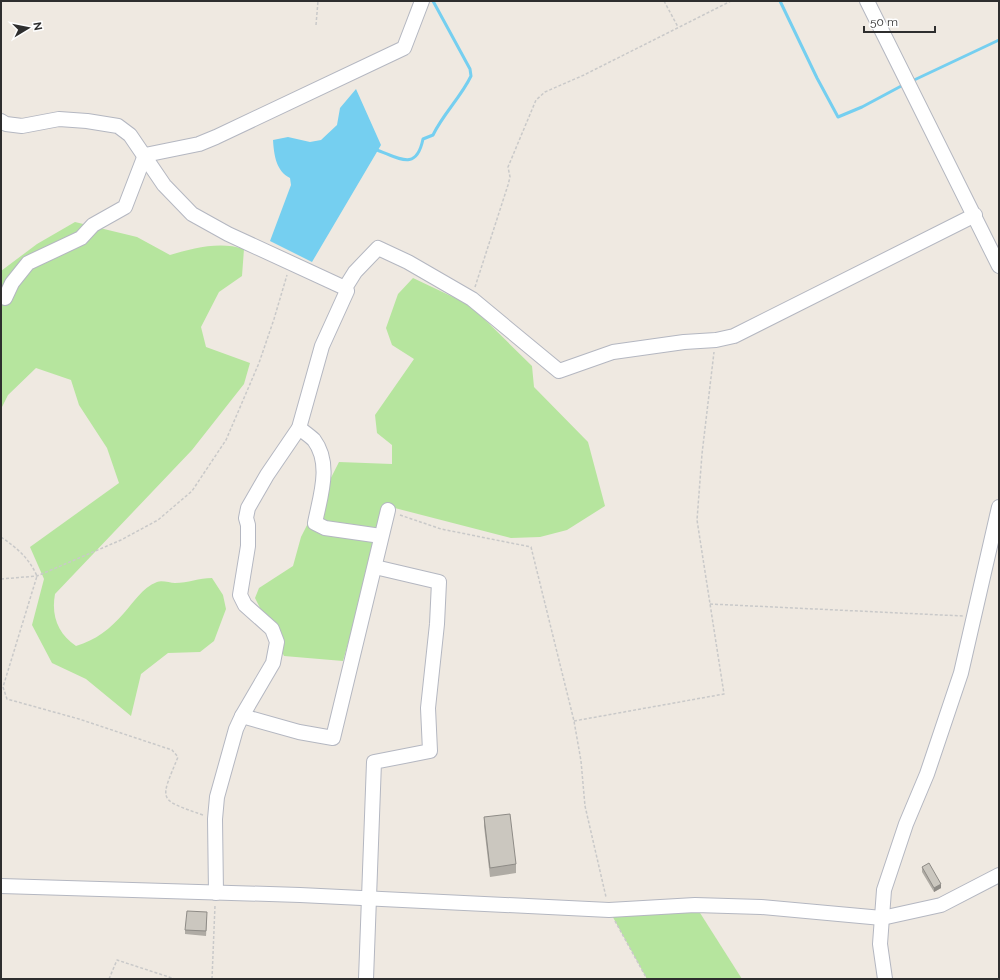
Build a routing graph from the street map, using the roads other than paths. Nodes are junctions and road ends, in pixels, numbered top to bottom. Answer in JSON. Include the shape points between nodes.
{"nodes":[{"id":1,"x":422,"y":1,"type":"edge"},
{"id":2,"x":867,"y":1,"type":"edge"},
{"id":3,"x":1,"y":121,"type":"edge"},
{"id":4,"x":145,"y":155,"type":"junction"},
{"id":5,"x":975,"y":215,"type":"junction"},
{"id":6,"x":999,"y":266,"type":"edge"},
{"id":7,"x":345,"y":288,"type":"junction"},
{"id":8,"x":5,"y":298,"type":"dead end"},
{"id":9,"x":299,"y":428,"type":"junction"},
{"id":10,"x":999,"y":507,"type":"edge"},
{"id":11,"x":388,"y":510,"type":"road end"},
{"id":12,"x":381,"y":536,"type":"junction"},
{"id":13,"x":375,"y":567,"type":"junction"},
{"id":14,"x":242,"y":716,"type":"junction"},
{"id":15,"x":999,"y":875,"type":"edge"},
{"id":16,"x":1,"y":886,"type":"edge"},
{"id":17,"x":216,"y":893,"type":"junction"},
{"id":18,"x":369,"y":898,"type":"junction"},
{"id":19,"x":882,"y":918,"type":"junction"},
{"id":20,"x":366,"y":979,"type":"edge"},
{"id":21,"x":885,"y":979,"type":"edge"}],
"edges":[{"from":1,"to":4,"type":"street","via":[[404,48],[216,137],[199,144]]},
{"from":2,"to":5,"type":"street"},
{"from":3,"to":4,"type":"street","via":[[22,126],[59,119],[118,126],[130,135]]},
{"from":4,"to":7,"type":"street","via":[[164,186],[192,214],[290,264]]},
{"from":4,"to":8,"type":"street","via":[[125,207],[94,225],[80,238],[28,262],[12,282]]},
{"from":5,"to":6,"type":"street"},
{"from":5,"to":7,"type":"street","via":[[734,336],[613,352],[559,371],[472,299],[408,262],[378,248],[355,272]]},
{"from":7,"to":9,"type":"street","via":[[341,307],[322,346]]},
{"from":9,"to":12,"type":"street","via":[[313,440],[324,462],[315,523],[325,528]]},
{"from":9,"to":14,"type":"street","via":[[267,475],[248,508],[246,518],[248,546],[240,595],[245,605],[272,629],[277,642],[273,663]]},
{"from":10,"to":19,"type":"street","via":[[961,673],[884,890]]},
{"from":11,"to":12,"type":"street"},
{"from":12,"to":13,"type":"street"},
{"from":13,"to":14,"type":"street","via":[[333,738],[299,732]]},
{"from":13,"to":18,"type":"street","via":[[439,582],[428,708],[430,751],[374,762]]},
{"from":14,"to":17,"type":"street","via":[[217,797]]},
{"from":15,"to":19,"type":"street","via":[[941,905]]},
{"from":16,"to":17,"type":"street"},
{"from":17,"to":18,"type":"street"},
{"from":18,"to":19,"type":"street","via":[[608,910],[695,905],[761,907]]},
{"from":18,"to":20,"type":"street"},
{"from":19,"to":21,"type":"street","via":[[880,944]]}]}
